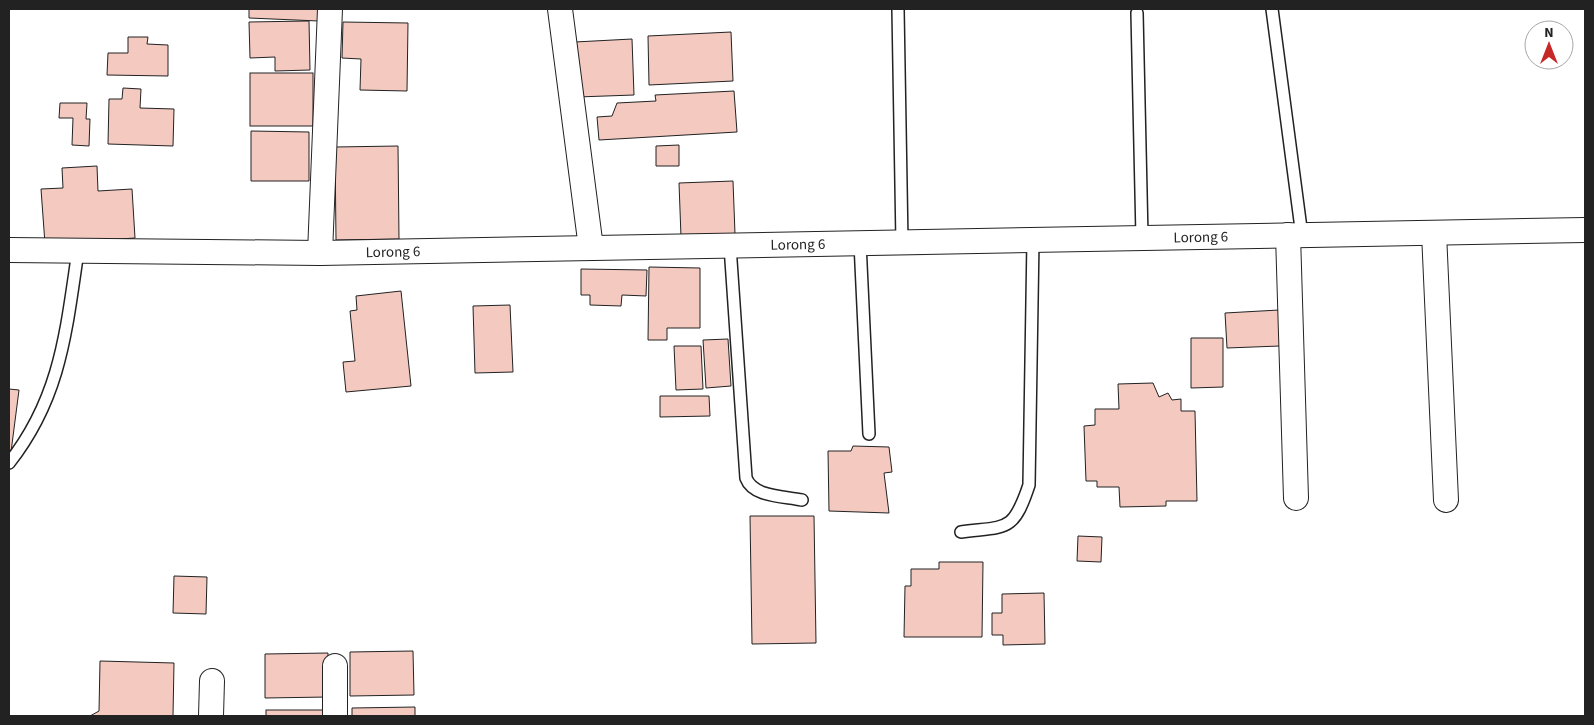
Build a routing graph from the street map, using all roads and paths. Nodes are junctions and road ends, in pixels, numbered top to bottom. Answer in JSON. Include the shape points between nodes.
{"nodes":[{"id":1,"x":330,"y":9,"type":"edge"},
{"id":2,"x":560,"y":9,"type":"edge"},
{"id":3,"x":898,"y":9,"type":"edge"},
{"id":4,"x":1272,"y":9,"type":"edge"},
{"id":5,"x":1137,"y":13,"type":"dead end"},
{"id":6,"x":1585,"y":230,"type":"edge"},
{"id":7,"x":1434,"y":233,"type":"junction"},
{"id":8,"x":1295,"y":235,"type":"junction"},
{"id":9,"x":1142,"y":236,"type":"junction"},
{"id":10,"x":1034,"y":240,"type":"junction"},
{"id":11,"x":902,"y":242,"type":"junction"},
{"id":12,"x":860,"y":243,"type":"junction"},
{"id":13,"x":730,"y":246,"type":"junction"},
{"id":14,"x":591,"y":248,"type":"junction"},
{"id":15,"x":9,"y":250,"type":"edge"},
{"id":16,"x":78,"y":251,"type":"junction"},
{"id":17,"x":320,"y":253,"type":"junction"},
{"id":18,"x":869,"y":434,"type":"dead end"},
{"id":19,"x":9,"y":464,"type":"edge"},
{"id":20,"x":1296,"y":498,"type":"dead end"},
{"id":21,"x":802,"y":500,"type":"dead end"},
{"id":22,"x":1446,"y":500,"type":"dead end"},
{"id":23,"x":960,"y":532,"type":"dead end"},
{"id":24,"x":334,"y":666,"type":"dead end"},
{"id":25,"x":212,"y":681,"type":"dead end"},
{"id":26,"x":211,"y":716,"type":"edge"},
{"id":27,"x":335,"y":716,"type":"edge"}],
"edges":[{"from":1,"to":17,"type":"street"},
{"from":2,"to":14,"type":"street"},
{"from":3,"to":11,"type":"lane"},
{"from":4,"to":8,"type":"lane"},
{"from":5,"to":9,"type":"lane"},
{"from":6,"to":7,"type":"street","name":"Lorong 6"},
{"from":7,"to":8,"type":"street","name":"Lorong 6"},
{"from":7,"to":22,"type":"street"},
{"from":8,"to":9,"type":"street","name":"Lorong 6"},
{"from":8,"to":20,"type":"street"},
{"from":9,"to":10,"type":"street","name":"Lorong 6"},
{"from":10,"to":11,"type":"street","name":"Lorong 6"},
{"from":10,"to":23,"type":"lane","via":[[1029,485],[1019,513],[1004,527]]},
{"from":11,"to":12,"type":"street","name":"Lorong 6"},
{"from":12,"to":13,"type":"street","name":"Lorong 6"},
{"from":12,"to":18,"type":"lane"},
{"from":13,"to":14,"type":"street","name":"Lorong 6"},
{"from":13,"to":21,"type":"lane","via":[[746,478],[749,486],[758,492]]},
{"from":14,"to":17,"type":"street","name":"Lorong 6"},
{"from":15,"to":16,"type":"street","name":"Lorong 6"},
{"from":16,"to":17,"type":"street","name":"Lorong 6"},
{"from":16,"to":19,"type":"lane","via":[[63,347],[48,398],[38,421]]},
{"from":24,"to":27,"type":"street"},
{"from":25,"to":26,"type":"street"}]}
